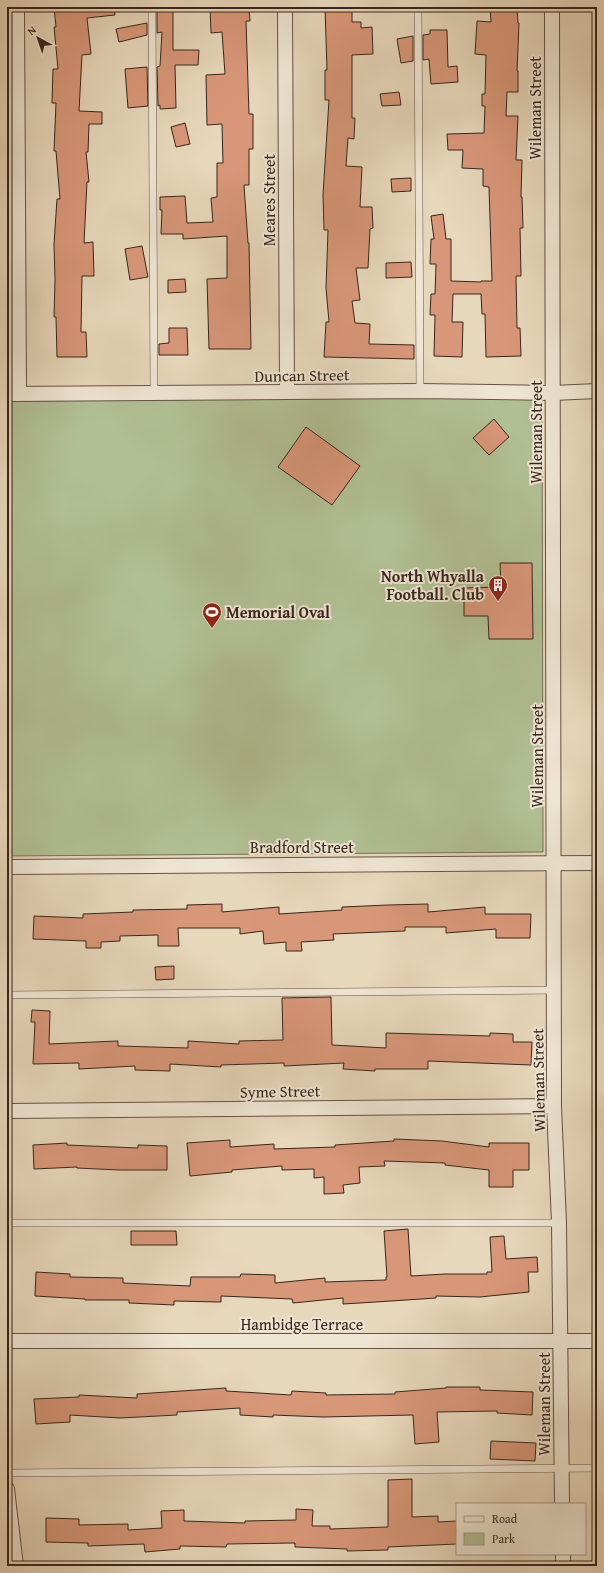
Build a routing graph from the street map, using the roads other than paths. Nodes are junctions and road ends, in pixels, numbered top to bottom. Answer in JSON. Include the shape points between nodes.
{"nodes":[{"id":1,"x":17,"y":7,"type":"edge"},
{"id":2,"x":152,"y":7,"type":"edge"},
{"id":3,"x":285,"y":7,"type":"edge"},
{"id":4,"x":418,"y":7,"type":"edge"},
{"id":5,"x":552,"y":7,"type":"edge"},
{"id":6,"x":420,"y":391,"type":"junction"},
{"id":7,"x":287,"y":392,"type":"junction"},
{"id":8,"x":597,"y":392,"type":"edge"},
{"id":9,"x":154,"y":393,"type":"junction"},
{"id":10,"x":553,"y":393,"type":"junction"},
{"id":11,"x":13,"y":394,"type":"edge"},
{"id":12,"x":554,"y":863,"type":"junction"},
{"id":13,"x":597,"y":863,"type":"edge"},
{"id":14,"x":7,"y":867,"type":"edge"},
{"id":15,"x":554,"y":990,"type":"junction"},
{"id":16,"x":7,"y":995,"type":"edge"},
{"id":17,"x":554,"y":1106,"type":"junction"},
{"id":18,"x":7,"y":1111,"type":"edge"},
{"id":19,"x":7,"y":1223,"type":"edge"},
{"id":20,"x":559,"y":1223,"type":"junction"},
{"id":21,"x":7,"y":1341,"type":"edge"},
{"id":22,"x":560,"y":1341,"type":"junction"},
{"id":23,"x":597,"y":1341,"type":"edge"},
{"id":24,"x":561,"y":1468,"type":"junction"},
{"id":25,"x":597,"y":1468,"type":"edge"},
{"id":26,"x":7,"y":1473,"type":"edge"},
{"id":27,"x":7,"y":1489,"type":"edge"},
{"id":28,"x":562,"y":1503,"type":"edge"},
{"id":29,"x":563,"y":1555,"type":"edge"},
{"id":30,"x":16,"y":1566,"type":"edge"},
{"id":31,"x":564,"y":1566,"type":"edge"}],
"edges":[{"from":1,"to":11,"type":"street"},
{"from":2,"to":9,"type":"lane"},
{"from":3,"to":7,"type":"street","name":"Meares Street"},
{"from":4,"to":6,"type":"lane"},
{"from":5,"to":10,"type":"street","name":"Wileman Street"},
{"from":6,"to":7,"type":"street","name":"Duncan Street"},
{"from":6,"to":10,"type":"street","name":"Duncan Street"},
{"from":7,"to":9,"type":"street","name":"Duncan Street"},
{"from":8,"to":10,"type":"street","name":"Duncan Street"},
{"from":9,"to":11,"type":"street","name":"Duncan Street"},
{"from":10,"to":12,"type":"street","name":"Wileman Street"},
{"from":12,"to":13,"type":"street","name":"Bradford Street"},
{"from":12,"to":14,"type":"street","name":"Bradford Street"},
{"from":12,"to":15,"type":"street","name":"Wileman Street"},
{"from":15,"to":16,"type":"lane"},
{"from":15,"to":17,"type":"street","name":"Wileman Street"},
{"from":17,"to":18,"type":"street","name":"Syme Street"},
{"from":17,"to":20,"type":"street","name":"Wileman Street"},
{"from":19,"to":20,"type":"lane"},
{"from":20,"to":22,"type":"street","name":"Wileman Street"},
{"from":21,"to":22,"type":"street","name":"Hambidge Terrace"},
{"from":22,"to":23,"type":"street","name":"Hambidge Terrace"},
{"from":22,"to":24,"type":"street","name":"Wileman Street"},
{"from":24,"to":25,"type":"lane"},
{"from":24,"to":26,"type":"lane"},
{"from":24,"to":28,"type":"street","name":"Wileman Street"},
{"from":27,"to":30,"type":"street"},
{"from":29,"to":31,"type":"street"}]}
